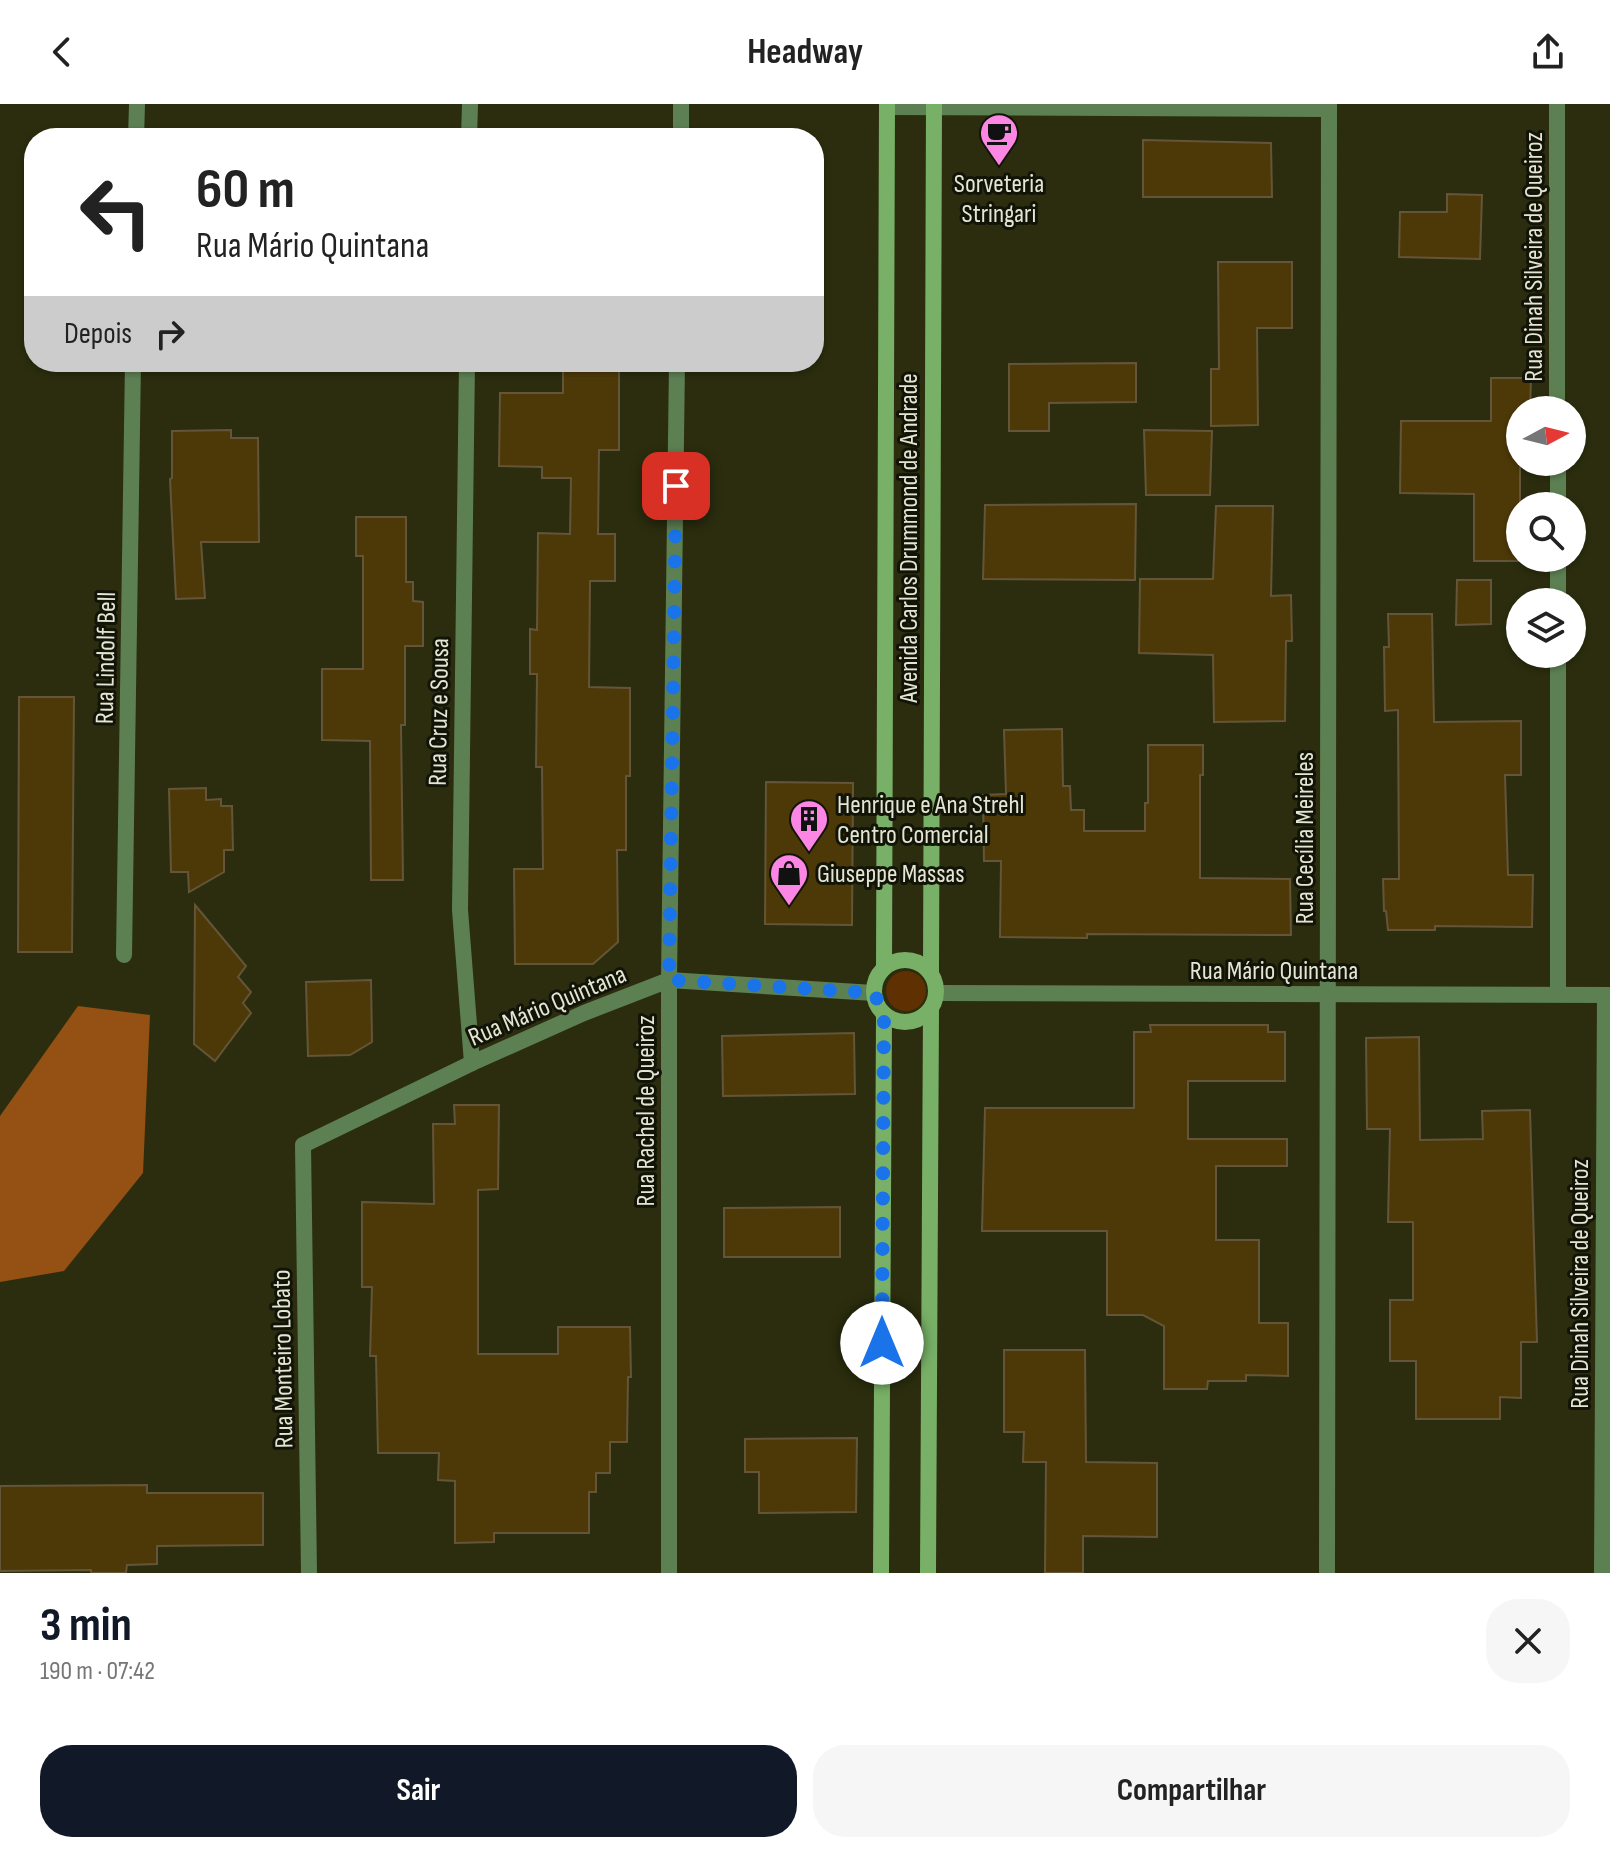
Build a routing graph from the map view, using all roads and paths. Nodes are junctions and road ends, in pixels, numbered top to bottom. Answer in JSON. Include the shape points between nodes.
{"nodes":[{"id":1,"x":137,"y":104,"type":"edge"},
{"id":2,"x":470,"y":104,"type":"edge"},
{"id":3,"x":681,"y":104,"type":"edge"},
{"id":4,"x":1557,"y":104,"type":"edge"},
{"id":5,"x":887,"y":106,"type":"edge"},
{"id":6,"x":934,"y":106,"type":"edge"},
{"id":7,"x":1329,"y":106,"type":"edge"},
{"id":8,"x":136,"y":128,"type":"edge"},
{"id":9,"x":469,"y":128,"type":"edge"},
{"id":10,"x":681,"y":128,"type":"edge"},
{"id":11,"x":133,"y":372,"type":"edge"},
{"id":12,"x":467,"y":372,"type":"edge"},
{"id":13,"x":677,"y":372,"type":"edge"},
{"id":14,"x":1557,"y":396,"type":"edge"},
{"id":15,"x":1558,"y":668,"type":"edge"},
{"id":16,"x":124,"y":955,"type":"dead end"},
{"id":17,"x":884,"y":968,"type":"junction"},
{"id":18,"x":931,"y":972,"type":"junction"},
{"id":19,"x":669,"y":980,"type":"junction"},
{"id":20,"x":874,"y":993,"type":"junction"},
{"id":21,"x":937,"y":993,"type":"junction"},
{"id":22,"x":1327,"y":994,"type":"junction"},
{"id":23,"x":1558,"y":994,"type":"junction"},
{"id":24,"x":1608,"y":995,"type":"edge"},
{"id":25,"x":931,"y":1010,"type":"junction"},
{"id":26,"x":884,"y":1014,"type":"junction"},
{"id":27,"x":472,"y":1063,"type":"junction"},
{"id":28,"x":303,"y":1145,"type":"joint"},
{"id":29,"x":309,"y":1573,"type":"edge"},
{"id":30,"x":669,"y":1573,"type":"edge"},
{"id":31,"x":881,"y":1573,"type":"edge"},
{"id":32,"x":928,"y":1573,"type":"edge"},
{"id":33,"x":1327,"y":1573,"type":"edge"},
{"id":34,"x":1602,"y":1573,"type":"edge"}],
"edges":[{"from":1,"to":8,"type":"street"},
{"from":2,"to":9,"type":"street"},
{"from":3,"to":10,"type":"street"},
{"from":4,"to":14,"type":"street","name":"Rua Dinah Silveira de Queiroz"},
{"from":5,"to":6,"type":"street"},
{"from":5,"to":17,"type":"main road","name":"Avenida Carlos Drummond de Andrade"},
{"from":6,"to":7,"type":"street"},
{"from":6,"to":18,"type":"main road","name":"Avenida Carlos Drummond de Andrade"},
{"from":7,"to":22,"type":"street","name":"Rua Cecília Meireles"},
{"from":11,"to":16,"type":"street","name":"Rua Lindolf Bell"},
{"from":12,"to":27,"type":"street","name":"Rua Cruz e Sousa","via":[[460,910]]},
{"from":13,"to":19,"type":"street","name":"Rua Rachel de Queiroz"},
{"from":15,"to":23,"type":"street"},
{"from":17,"to":18,"type":"main road","via":[[903,960]]},
{"from":17,"to":20,"type":"main road"},
{"from":18,"to":21,"type":"main road"},
{"from":19,"to":20,"type":"street","name":"Rua Mário Quintana"},
{"from":19,"to":27,"type":"street","name":"Rua Mário Quintana"},
{"from":19,"to":30,"type":"street","name":"Rua Rachel de Queiroz"},
{"from":20,"to":26,"type":"main road"},
{"from":21,"to":22,"type":"street","name":"Rua Mário Quintana"},
{"from":21,"to":25,"type":"main road"},
{"from":22,"to":23,"type":"street","name":"Rua Mário Quintana"},
{"from":22,"to":33,"type":"street","name":"Rua Cecília Meireles"},
{"from":23,"to":24,"type":"street","name":"Rua Mário Quintana"},
{"from":24,"to":34,"type":"street","name":"Rua Dinah Silveira de Queiroz"},
{"from":25,"to":26,"type":"main road","via":[[903,1023]]},
{"from":25,"to":32,"type":"main road"},
{"from":26,"to":31,"type":"main road"},
{"from":27,"to":28,"type":"street","name":"Rua Mário Quintana"},
{"from":28,"to":29,"type":"street","name":"Rua Monteiro Lobato"}]}
